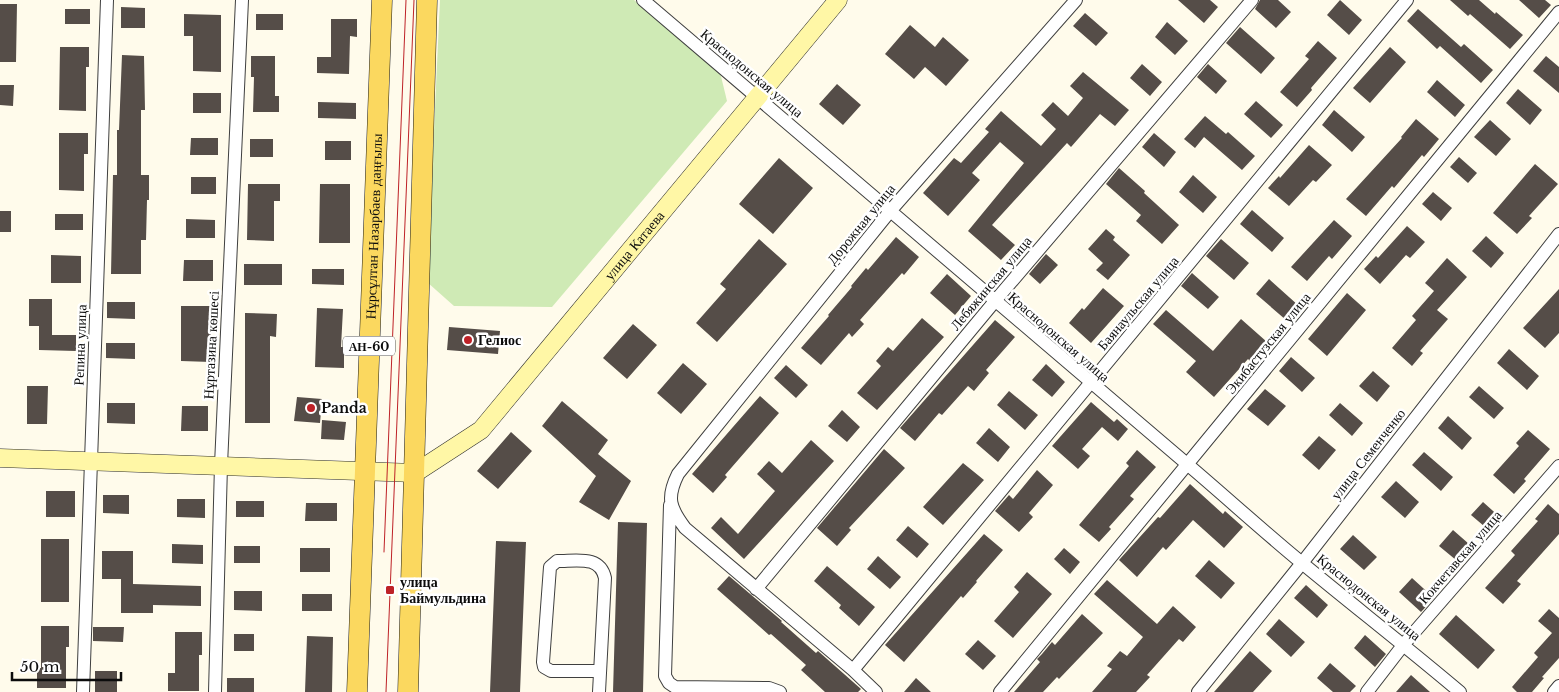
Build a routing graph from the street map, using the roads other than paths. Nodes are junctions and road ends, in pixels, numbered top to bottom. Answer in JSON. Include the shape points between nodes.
{"nodes":[{"id":1,"x":107,"y":0,"type":"edge"},
{"id":2,"x":242,"y":0,"type":"edge"},
{"id":3,"x":382,"y":0,"type":"edge"},
{"id":4,"x":427,"y":0,"type":"edge"},
{"id":5,"x":643,"y":0,"type":"edge"},
{"id":6,"x":838,"y":0,"type":"edge"},
{"id":7,"x":1076,"y":0,"type":"edge"},
{"id":8,"x":1252,"y":0,"type":"edge"},
{"id":9,"x":1407,"y":0,"type":"edge"},
{"id":10,"x":1559,"y":12,"type":"edge"},
{"id":11,"x":757,"y":96,"type":"junction"},
{"id":12,"x":891,"y":210,"type":"junction"},
{"id":13,"x":1559,"y":234,"type":"edge"},
{"id":14,"x":995,"y":301,"type":"junction"},
{"id":15,"x":1090,"y":384,"type":"junction"},
{"id":16,"x":0,"y":458,"type":"edge"},
{"id":17,"x":91,"y":461,"type":"junction"},
{"id":18,"x":221,"y":465,"type":"junction"},
{"id":19,"x":1188,"y":465,"type":"junction"},
{"id":20,"x":1559,"y":466,"type":"edge"},
{"id":21,"x":365,"y":471,"type":"junction"},
{"id":22,"x":415,"y":473,"type":"junction"},
{"id":23,"x":670,"y":501,"type":"junction"},
{"id":24,"x":1302,"y":563,"type":"junction"},
{"id":25,"x":756,"y":589,"type":"junction"},
{"id":26,"x":1404,"y":644,"type":"junction"},
{"id":27,"x":853,"y":670,"type":"junction"},
{"id":28,"x":600,"y":671,"type":"junction"},
{"id":29,"x":1559,"y":686,"type":"edge"},
{"id":30,"x":83,"y":692,"type":"edge"},
{"id":31,"x":215,"y":692,"type":"edge"},
{"id":32,"x":357,"y":692,"type":"edge"},
{"id":33,"x":408,"y":692,"type":"edge"},
{"id":34,"x":599,"y":692,"type":"edge"},
{"id":35,"x":780,"y":692,"type":"edge"},
{"id":36,"x":876,"y":692,"type":"edge"},
{"id":37,"x":1000,"y":692,"type":"edge"},
{"id":38,"x":1198,"y":692,"type":"edge"},
{"id":39,"x":1366,"y":692,"type":"edge"},
{"id":40,"x":1460,"y":692,"type":"edge"},
{"id":41,"x":1554,"y":692,"type":"edge"}],
"edges":[{"from":1,"to":17,"type":"street","name":"Репина улица"},
{"from":2,"to":18,"type":"street","name":"Нұртазина көшесі"},
{"from":3,"to":21,"type":"main road","name":"Нұрсұлтан Назарбаев даңғылы","number":"АН-60"},
{"from":4,"to":22,"type":"main road"},
{"from":5,"to":11,"type":"street","name":"Краснодонская улица"},
{"from":6,"to":11,"type":"street","name":"улица Катаева"},
{"from":7,"to":12,"type":"street","name":"Дорожная улица"},
{"from":8,"to":14,"type":"street","name":"Лебяжинская улица"},
{"from":9,"to":15,"type":"street","name":"Баянаульская улица"},
{"from":10,"to":19,"type":"street","name":"Экибастузская улица"},
{"from":11,"to":12,"type":"street","name":"Краснодонская улица"},
{"from":11,"to":22,"type":"street","name":"улица Катаева","via":[[481,430]]},
{"from":12,"to":14,"type":"street","name":"Краснодонская улица"},
{"from":12,"to":23,"type":"street","name":"Дорожная улица","via":[[678,474],[671,488]]},
{"from":13,"to":24,"type":"street","name":"улица Семенченко"},
{"from":14,"to":15,"type":"street","name":"Краснодонская улица"},
{"from":14,"to":25,"type":"street","name":"Лебяжинская улица"},
{"from":15,"to":19,"type":"street","name":"Краснодонская улица"},
{"from":15,"to":27,"type":"street","name":"Баянаульская улица"},
{"from":16,"to":17,"type":"street"},
{"from":17,"to":18,"type":"street"},
{"from":17,"to":30,"type":"street","name":"Репина улица"},
{"from":18,"to":21,"type":"street"},
{"from":18,"to":31,"type":"street","name":"Нұртазина көшесі"},
{"from":19,"to":24,"type":"street","name":"Краснодонская улица"},
{"from":19,"to":37,"type":"street","name":"Экибастузская улица"},
{"from":20,"to":26,"type":"street","name":"Кокчетавская улица"},
{"from":21,"to":22,"type":"street"},
{"from":21,"to":32,"type":"main road","name":"Нұрсұлтан Назарбаев даңғылы","number":"АН-60"},
{"from":22,"to":33,"type":"main road"},
{"from":23,"to":25,"type":"street","via":[[685,528]]},
{"from":23,"to":35,"type":"street","via":[[665,676],[669,683],[675,688],[769,688]]},
{"from":24,"to":26,"type":"street","name":"Краснодонская улица"},
{"from":24,"to":38,"type":"street","name":"улица Семенченко"},
{"from":25,"to":27,"type":"street"},
{"from":26,"to":39,"type":"street","name":"Кокчетавская улица"},
{"from":26,"to":40,"type":"street","name":"Краснодонская улица"},
{"from":27,"to":36,"type":"street"},
{"from":28,"to":28,"type":"street","via":[[603,570],[594,562],[557,560],[550,567],[544,667],[551,671]]},
{"from":28,"to":34,"type":"street"},
{"from":29,"to":41,"type":"street"}]}
